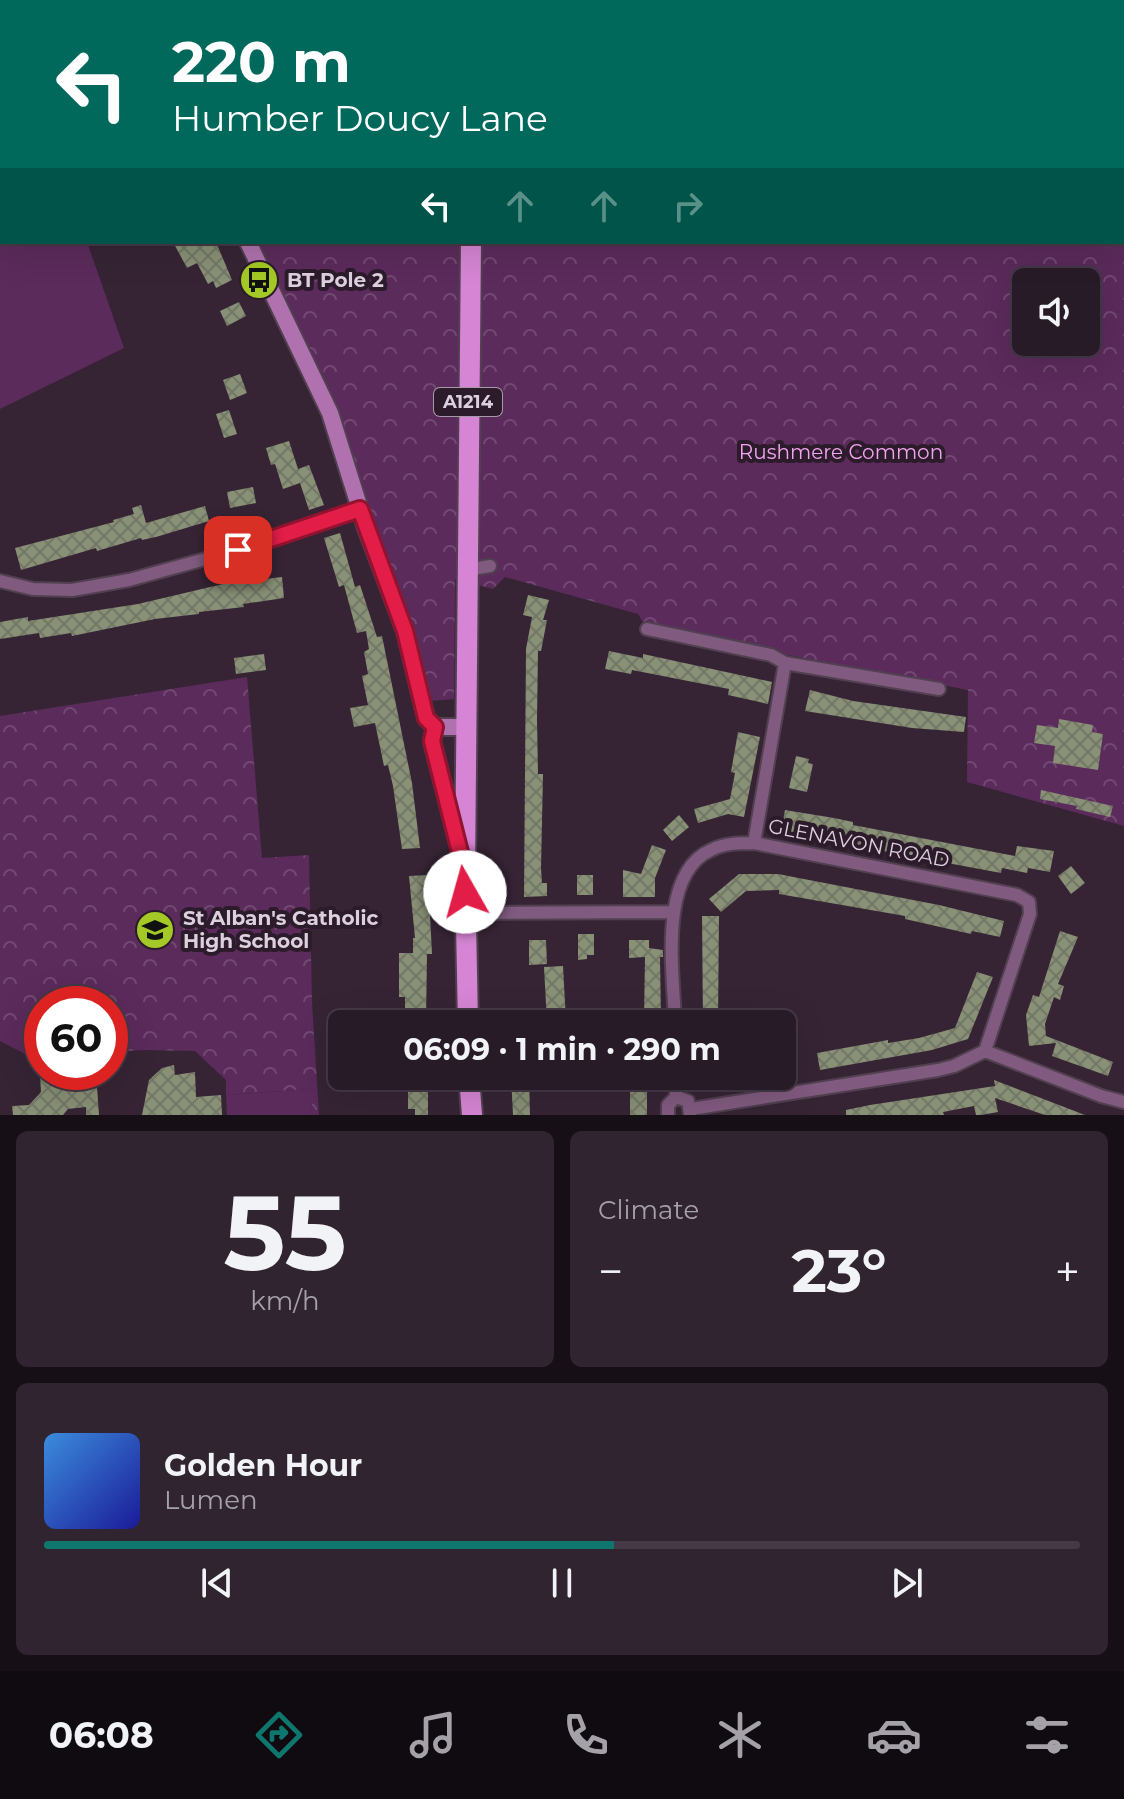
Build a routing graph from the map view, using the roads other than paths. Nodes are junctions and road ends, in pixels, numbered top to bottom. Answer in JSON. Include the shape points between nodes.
{"nodes":[{"id":1,"x":249,"y":244,"type":"edge"},
{"id":2,"x":471,"y":244,"type":"edge"},
{"id":3,"x":360,"y":509,"type":"junction"},
{"id":4,"x":467,"y":565,"type":"junction"},
{"id":5,"x":490,"y":566,"type":"dead end"},
{"id":6,"x":0,"y":581,"type":"edge"},
{"id":7,"x":647,"y":629,"type":"dead end"},
{"id":8,"x":785,"y":663,"type":"junction"},
{"id":9,"x":939,"y":689,"type":"dead end"},
{"id":10,"x":435,"y":727,"type":"junction"},
{"id":11,"x":466,"y":727,"type":"junction"},
{"id":12,"x":754,"y":843,"type":"junction"},
{"id":13,"x":465,"y":872,"type":"junction"},
{"id":14,"x":673,"y":912,"type":"junction"},
{"id":15,"x":466,"y":913,"type":"junction"},
{"id":16,"x":468,"y":1010,"type":"edge"},
{"id":17,"x":675,"y":1010,"type":"edge"},
{"id":18,"x":985,"y":1051,"type":"junction"},
{"id":19,"x":470,"y":1090,"type":"edge"},
{"id":20,"x":676,"y":1090,"type":"edge"},
{"id":21,"x":676,"y":1097,"type":"junction"},
{"id":22,"x":1124,"y":1102,"type":"edge"},
{"id":23,"x":690,"y":1112,"type":"edge"},
{"id":24,"x":472,"y":1115,"type":"edge"},
{"id":25,"x":668,"y":1115,"type":"edge"}],
"edges":[{"from":1,"to":3,"type":"street","via":[[330,413]]},
{"from":2,"to":4,"type":"main road","number":"A1214"},
{"from":3,"to":6,"type":"street","via":[[129,580],[72,590]]},
{"from":3,"to":10,"type":"street","via":[[405,631],[426,718]]},
{"from":4,"to":5,"type":"street"},
{"from":4,"to":11,"type":"main road","number":"A1214"},
{"from":7,"to":8,"type":"street","via":[[771,655]]},
{"from":8,"to":9,"type":"street"},
{"from":8,"to":12,"type":"street"},
{"from":10,"to":11,"type":"street"},
{"from":10,"to":13,"type":"street","via":[[432,741]]},
{"from":11,"to":13,"type":"main road","number":"A1214"},
{"from":12,"to":14,"type":"street","name":"GLENAVON ROAD","via":[[728,844],[694,862],[684,875]]},
{"from":12,"to":18,"type":"street","name":"GLENAVON ROAD","via":[[1017,895],[1029,902],[1030,914]]},
{"from":13,"to":15,"type":"main road","number":"A1214"},
{"from":14,"to":15,"type":"street"},
{"from":14,"to":17,"type":"street","name":"GLENAVON ROAD"},
{"from":15,"to":16,"type":"main road","number":"A1214"},
{"from":18,"to":22,"type":"street"},
{"from":18,"to":23,"type":"street","via":[[938,1070]]},
{"from":19,"to":24,"type":"main road"},
{"from":20,"to":21,"type":"street"},
{"from":21,"to":23,"type":"street","via":[[688,1101]]},
{"from":21,"to":25,"type":"street","via":[[668,1105]]}]}
